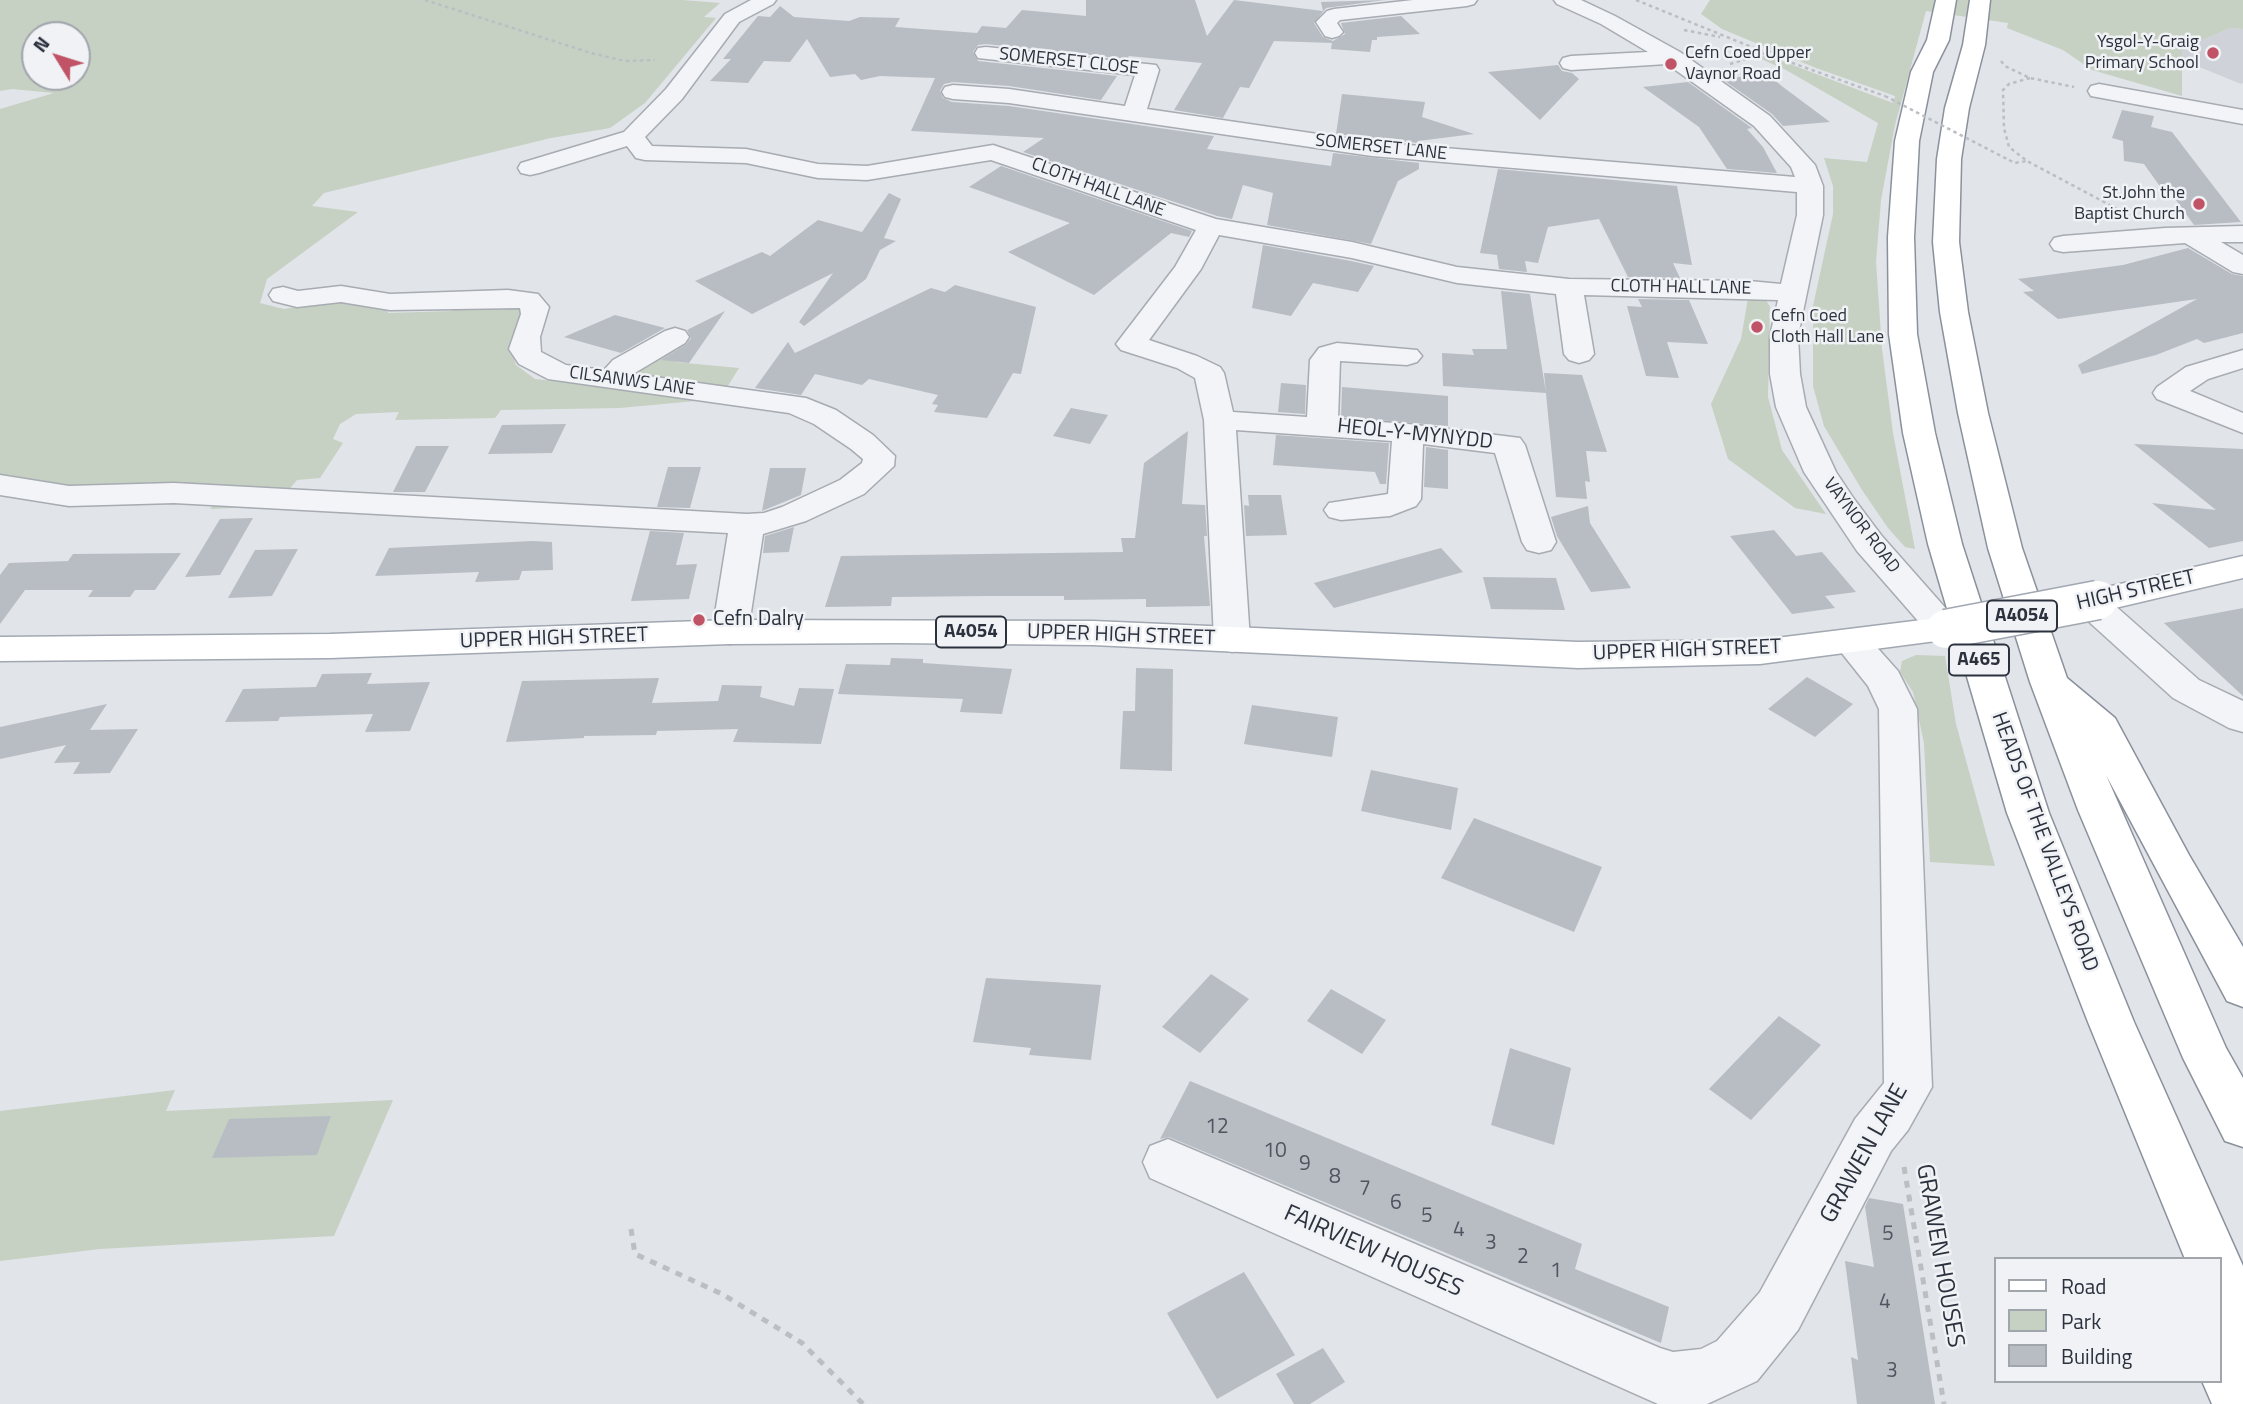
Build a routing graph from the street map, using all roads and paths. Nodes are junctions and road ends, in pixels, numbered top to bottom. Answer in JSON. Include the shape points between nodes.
{"nodes":[{"id":1,"x":425,"y":0,"type":"edge"},
{"id":2,"x":766,"y":0,"type":"edge"},
{"id":3,"x":1467,"y":0,"type":"edge"},
{"id":4,"x":1564,"y":0,"type":"edge"},
{"id":5,"x":1636,"y":0,"type":"edge"},
{"id":6,"x":1946,"y":0,"type":"edge"},
{"id":7,"x":1980,"y":0,"type":"edge"},
{"id":8,"x":1681,"y":30,"type":"dead end"},
{"id":9,"x":1332,"y":32,"type":"dead end"},
{"id":10,"x":1738,"y":41,"type":"junction"},
{"id":11,"x":1970,"y":47,"type":"junction"},
{"id":12,"x":1773,"y":51,"type":"dead end"},
{"id":13,"x":986,"y":53,"type":"dead end"},
{"id":14,"x":1756,"y":56,"type":"dead end"},
{"id":15,"x":1672,"y":57,"type":"junction"},
{"id":16,"x":654,"y":60,"type":"dead end"},
{"id":17,"x":1571,"y":63,"type":"dead end"},
{"id":18,"x":2030,"y":78,"type":"junction"},
{"id":19,"x":2099,"y":91,"type":"joint"},
{"id":20,"x":953,"y":92,"type":"dead end"},
{"id":21,"x":1134,"y":114,"type":"junction"},
{"id":22,"x":2243,"y":117,"type":"edge"},
{"id":23,"x":632,"y":136,"type":"junction"},
{"id":24,"x":2027,"y":161,"type":"junction"},
{"id":25,"x":530,"y":168,"type":"dead end"},
{"id":26,"x":1810,"y":186,"type":"junction"},
{"id":27,"x":1211,"y":226,"type":"junction"},
{"id":28,"x":2243,"y":234,"type":"edge"},
{"id":29,"x":2178,"y":236,"type":"junction"},
{"id":30,"x":2063,"y":244,"type":"dead end"},
{"id":31,"x":2243,"y":266,"type":"edge"},
{"id":32,"x":1569,"y":287,"type":"junction"},
{"id":33,"x":1791,"y":293,"type":"junction"},
{"id":34,"x":283,"y":295,"type":"dead end"},
{"id":35,"x":676,"y":337,"type":"dead end"},
{"id":36,"x":1579,"y":354,"type":"dead end"},
{"id":37,"x":1407,"y":356,"type":"dead end"},
{"id":38,"x":2243,"y":359,"type":"edge"},
{"id":39,"x":611,"y":380,"type":"junction"},
{"id":40,"x":1220,"y":420,"type":"junction"},
{"id":41,"x":2243,"y":424,"type":"edge"},
{"id":42,"x":1322,"y":425,"type":"junction"},
{"id":43,"x":1408,"y":433,"type":"junction"},
{"id":44,"x":0,"y":485,"type":"edge"},
{"id":45,"x":1341,"y":510,"type":"dead end"},
{"id":46,"x":747,"y":523,"type":"junction"},
{"id":47,"x":1539,"y":542,"type":"dead end"},
{"id":48,"x":2243,"y":567,"type":"edge"},
{"id":49,"x":2098,"y":607,"type":"junction"},
{"id":50,"x":1941,"y":626,"type":"junction"},
{"id":51,"x":730,"y":632,"type":"junction"},
{"id":52,"x":1232,"y":640,"type":"junction"},
{"id":53,"x":1851,"y":642,"type":"junction"},
{"id":54,"x":0,"y":649,"type":"edge"},
{"id":55,"x":2049,"y":682,"type":"junction"},
{"id":56,"x":2243,"y":718,"type":"edge"},
{"id":57,"x":2243,"y":988,"type":"edge"},
{"id":58,"x":1891,"y":1115,"type":"junction"},
{"id":59,"x":2243,"y":1125,"type":"edge"},
{"id":60,"x":1168,"y":1162,"type":"dead end"},
{"id":61,"x":631,"y":1229,"type":"dead end"},
{"id":62,"x":2210,"y":1257,"type":"edge"},
{"id":63,"x":2222,"y":1280,"type":"edge"},
{"id":64,"x":2243,"y":1321,"type":"edge"},
{"id":65,"x":1578,"y":1342,"type":"joint"},
{"id":66,"x":2222,"y":1361,"type":"edge"},
{"id":67,"x":863,"y":1404,"type":"edge"},
{"id":68,"x":1944,"y":1404,"type":"edge"},
{"id":69,"x":2241,"y":1404,"type":"edge"}],
"edges":[{"from":1,"to":16,"type":"path","via":[[591,53],[625,61]]},
{"from":2,"to":23,"type":"street","via":[[732,18],[674,94]]},
{"from":3,"to":9,"type":"street","via":[[1334,15],[1326,22]]},
{"from":4,"to":15,"type":"street","name":"VAYNOR ROAD"},
{"from":5,"to":10,"type":"path"},
{"from":6,"to":11,"type":"main road","name":"HEADS OF THE VALLEYS ROAD","number":"A465"},
{"from":7,"to":11,"type":"main road","name":"HEADS OF THE VALLEYS ROAD","number":"A465"},
{"from":8,"to":10,"type":"path"},
{"from":10,"to":24,"type":"path","bridge":true,"via":[[1885,96],[2015,163]]},
{"from":11,"to":18,"type":"path"},
{"from":11,"to":55,"type":"main road","name":"HEADS OF THE VALLEYS ROAD","number":"A465","via":[[1949,159],[1946,242],[1953,300],[1973,413],[2005,548]]},
{"from":11,"to":62,"type":"main road","name":"HEADS OF THE VALLEYS ROAD","number":"A465","via":[[1922,72],[1907,141],[1903,334],[1919,433],[1983,677],[2028,813]]},
{"from":12,"to":14,"type":"path","bridge":true},
{"from":13,"to":21,"type":"street","name":"SOMERSET CLOSE","via":[[1148,70]]},
{"from":15,"to":17,"type":"street"},
{"from":15,"to":26,"type":"street","name":"VAYNOR ROAD","via":[[1762,121],[1803,164]]},
{"from":18,"to":19,"type":"path"},
{"from":18,"to":24,"type":"path","via":[[2003,90],[2009,147]]},
{"from":19,"to":22,"type":"street"},
{"from":20,"to":21,"type":"street","name":"SOMERSET LANE"},
{"from":21,"to":26,"type":"street","name":"SOMERSET LANE","via":[[1373,149]]},
{"from":23,"to":25,"type":"street"},
{"from":23,"to":27,"type":"street","name":"CLOTH HALL LANE","via":[[645,153],[746,156],[835,173],[884,172],[993,152]]},
{"from":24,"to":29,"type":"path"},
{"from":26,"to":33,"type":"street","name":"VAYNOR ROAD","via":[[1810,215]]},
{"from":27,"to":32,"type":"street","name":"CLOTH HALL LANE","via":[[1352,250],[1457,275]]},
{"from":27,"to":40,"type":"street","via":[[1187,270],[1131,344],[1209,373]]},
{"from":28,"to":29,"type":"street"},
{"from":29,"to":30,"type":"street"},
{"from":29,"to":31,"type":"street"},
{"from":32,"to":33,"type":"street","name":"CLOTH HALL LANE"},
{"from":32,"to":36,"type":"street"},
{"from":33,"to":50,"type":"street","name":"VAYNOR ROAD","via":[[1784,336],[1785,374],[1791,407],[1806,443],[1820,472],[1869,543]]},
{"from":34,"to":39,"type":"street","name":"CILSANWS LANE","via":[[297,299],[341,294],[390,302],[528,300],[535,307],[524,349],[529,358],[559,373]]},
{"from":35,"to":39,"type":"street","via":[[624,366]]},
{"from":37,"to":42,"type":"street","via":[[1329,355]]},
{"from":38,"to":41,"type":"street","via":[[2196,373],[2168,393]]},
{"from":39,"to":46,"type":"street","name":"CILSANWS LANE","via":[[796,405],[849,432],[879,456],[878,466],[867,476],[830,498],[768,523]]},
{"from":40,"to":42,"type":"street","name":"HEOL-Y-MYNYDD"},
{"from":40,"to":52,"type":"street"},
{"from":42,"to":43,"type":"street","name":"HEOL-Y-MYNYDD"},
{"from":43,"to":45,"type":"street","via":[[1404,499],[1390,506]]},
{"from":43,"to":47,"type":"street","name":"HEOL-Y-MYNYDD","via":[[1509,445]]},
{"from":44,"to":46,"type":"street","name":"CILSANWS LANE","via":[[69,496],[174,493]]},
{"from":46,"to":51,"type":"street"},
{"from":48,"to":49,"type":"main road","name":"HIGH STREET","number":"A4054"},
{"from":49,"to":50,"type":"main road","name":"HIGH STREET","number":"A4054","bridge":true},
{"from":49,"to":56,"type":"street","via":[[2186,689]]},
{"from":50,"to":53,"type":"main road","name":"UPPER HIGH STREET","number":"A4054"},
{"from":51,"to":52,"type":"main road","name":"UPPER HIGH STREET","number":"A4054","via":[[1093,633]]},
{"from":51,"to":54,"type":"main road","name":"UPPER HIGH STREET","number":"A4054","via":[[330,646]]},
{"from":52,"to":53,"type":"main road","name":"UPPER HIGH STREET","number":"A4054","via":[[1578,655],[1760,652]]},
{"from":53,"to":58,"type":"street","name":"GRAWEN LANE","via":[[1885,680],[1898,709],[1908,1087]]},
{"from":55,"to":57,"type":"main road","via":[[2101,728]]},
{"from":55,"to":59,"type":"main road","name":"HEADS OF THE VALLEYS ROAD","number":"A465","via":[[2201,1046]]},
{"from":58,"to":65,"type":"street","name":"GRAWEN LANE","via":[[1873,1135],[1779,1311],[1737,1361],[1704,1377],[1673,1380]]},
{"from":58,"to":68,"type":"path","name":"GRAWEN HOUSES","via":[[1913,1207]]},
{"from":60,"to":65,"type":"street","name":"FAIRVIEW HOUSES"},
{"from":61,"to":67,"type":"path","via":[[635,1254],[722,1294],[802,1343]]},
{"from":63,"to":64,"type":"main road","name":"HEADS OF THE VALLEYS ROAD","number":"A465"},
{"from":66,"to":69,"type":"main road"}]}
